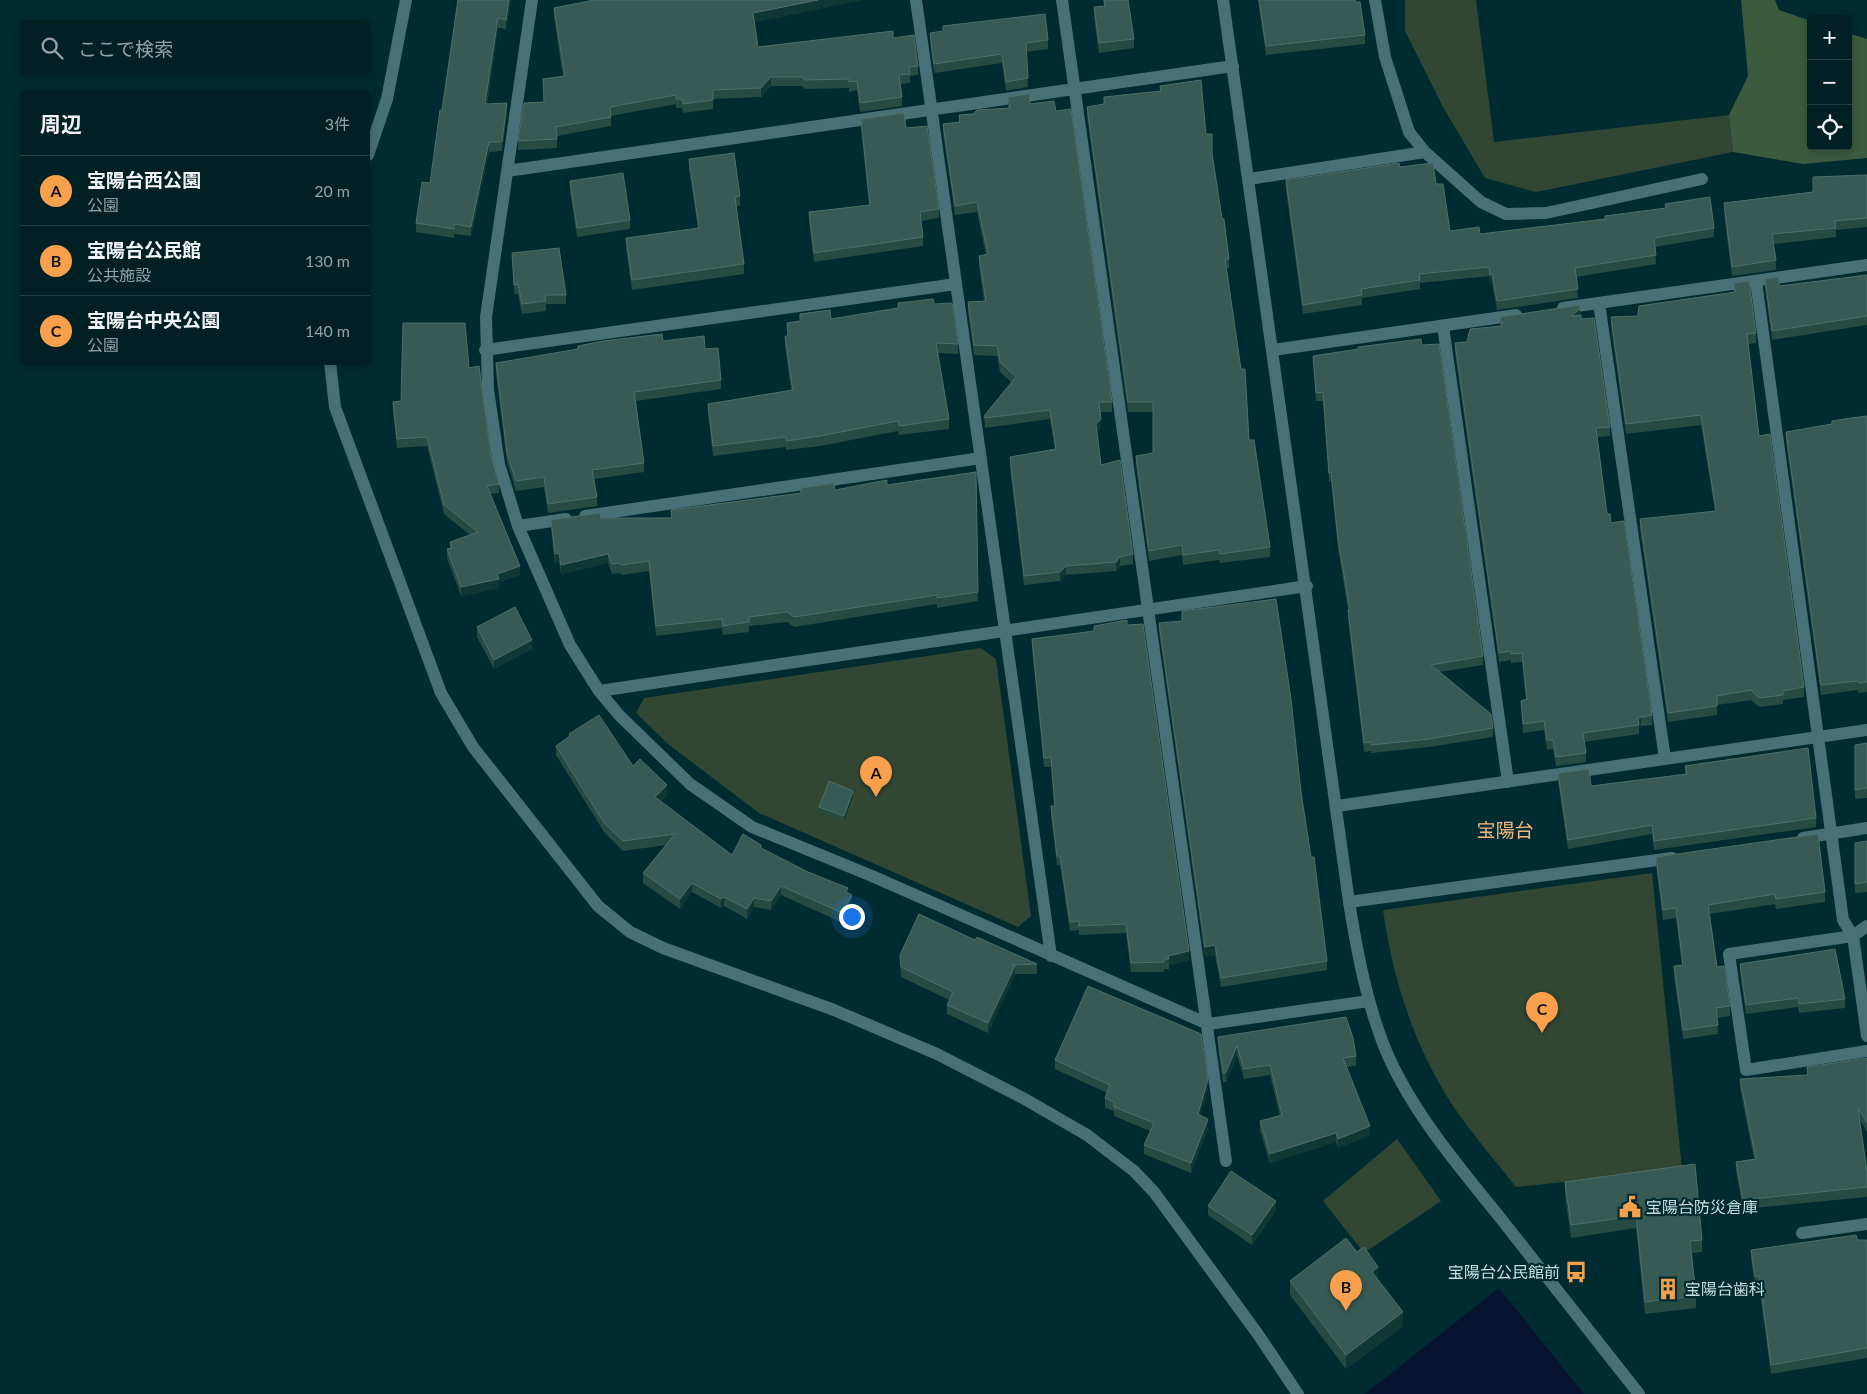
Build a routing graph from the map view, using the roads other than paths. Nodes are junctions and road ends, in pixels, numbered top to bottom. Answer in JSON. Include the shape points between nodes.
{"nodes":[{"id":1,"x":406,"y":0,"type":"edge"},
{"id":2,"x":532,"y":0,"type":"edge"},
{"id":3,"x":916,"y":0,"type":"edge"},
{"id":4,"x":1062,"y":0,"type":"edge"},
{"id":5,"x":1223,"y":0,"type":"edge"},
{"id":6,"x":1375,"y":0,"type":"edge"},
{"id":7,"x":1233,"y":66,"type":"junction"},
{"id":8,"x":1075,"y":89,"type":"junction"},
{"id":9,"x":931,"y":110,"type":"junction"},
{"id":10,"x":370,"y":149,"type":"edge"},
{"id":11,"x":1425,"y":152,"type":"junction"},
{"id":12,"x":507,"y":171,"type":"junction"},
{"id":13,"x":1249,"y":179,"type":"junction"},
{"id":14,"x":1702,"y":179,"type":"dead end"},
{"id":15,"x":1867,"y":265,"type":"edge"},
{"id":16,"x":1756,"y":281,"type":"junction"},
{"id":17,"x":956,"y":284,"type":"junction"},
{"id":18,"x":1599,"y":303,"type":"junction"},
{"id":19,"x":1550,"y":310,"type":"edge"},
{"id":20,"x":1531,"y":313,"type":"edge"},
{"id":21,"x":1443,"y":326,"type":"junction"},
{"id":22,"x":486,"y":350,"type":"junction"},
{"id":23,"x":1273,"y":350,"type":"junction"},
{"id":24,"x":330,"y":365,"type":"edge"},
{"id":25,"x":981,"y":458,"type":"junction"},
{"id":26,"x":518,"y":526,"type":"junction"},
{"id":27,"x":1307,"y":586,"type":"junction"},
{"id":28,"x":1148,"y":609,"type":"junction"},
{"id":29,"x":1005,"y":630,"type":"junction"},
{"id":30,"x":600,"y":690,"type":"junction"},
{"id":31,"x":1867,"y":730,"type":"edge"},
{"id":32,"x":1819,"y":737,"type":"junction"},
{"id":33,"x":1665,"y":759,"type":"junction"},
{"id":34,"x":1508,"y":782,"type":"junction"},
{"id":35,"x":1337,"y":806,"type":"junction"},
{"id":36,"x":1867,"y":828,"type":"edge"},
{"id":37,"x":1831,"y":834,"type":"junction"},
{"id":38,"x":1793,"y":839,"type":"edge"},
{"id":39,"x":1687,"y":855,"type":"edge"},
{"id":40,"x":1350,"y":902,"type":"junction"},
{"id":41,"x":1867,"y":926,"type":"edge"},
{"id":42,"x":1852,"y":936,"type":"junction"},
{"id":43,"x":1052,"y":956,"type":"junction"},
{"id":44,"x":1369,"y":1001,"type":"junction"},
{"id":45,"x":1208,"y":1024,"type":"junction"},
{"id":46,"x":1867,"y":1036,"type":"edge"},
{"id":47,"x":1867,"y":1052,"type":"edge"},
{"id":48,"x":1226,"y":1161,"type":"dead end"},
{"id":49,"x":1867,"y":1224,"type":"edge"},
{"id":50,"x":1802,"y":1233,"type":"dead end"},
{"id":51,"x":1298,"y":1394,"type":"edge"},
{"id":52,"x":1639,"y":1394,"type":"edge"}],
"edges":[{"from":1,"to":10,"type":"street","via":[[387,99]]},
{"from":2,"to":12,"type":"street"},
{"from":3,"to":9,"type":"street"},
{"from":4,"to":8,"type":"street"},
{"from":5,"to":7,"type":"street"},
{"from":6,"to":11,"type":"street","via":[[1385,58],[1395,92],[1409,132]]},
{"from":7,"to":8,"type":"street"},
{"from":7,"to":13,"type":"street"},
{"from":8,"to":9,"type":"street"},
{"from":8,"to":28,"type":"street"},
{"from":9,"to":12,"type":"street"},
{"from":9,"to":17,"type":"street"},
{"from":11,"to":13,"type":"street"},
{"from":11,"to":14,"type":"street","via":[[1481,202],[1506,214],[1546,214]]},
{"from":12,"to":22,"type":"street","via":[[486,317]]},
{"from":13,"to":23,"type":"street"},
{"from":15,"to":16,"type":"street"},
{"from":16,"to":18,"type":"street"},
{"from":16,"to":32,"type":"street"},
{"from":17,"to":22,"type":"street"},
{"from":17,"to":25,"type":"street"},
{"from":18,"to":19,"type":"street"},
{"from":18,"to":33,"type":"street"},
{"from":20,"to":21,"type":"street"},
{"from":21,"to":23,"type":"street"},
{"from":21,"to":34,"type":"street"},
{"from":22,"to":26,"type":"street","via":[[488,390],[499,464]]},
{"from":23,"to":27,"type":"street"},
{"from":24,"to":51,"type":"street","via":[[335,407],[440,693],[473,747],[598,906],[630,932],[663,948],[834,1010],[937,1054],[1087,1135],[1134,1171],[1154,1192],[1258,1333]]},
{"from":25,"to":26,"type":"street"},
{"from":25,"to":29,"type":"street"},
{"from":26,"to":30,"type":"street","via":[[558,622]]},
{"from":27,"to":28,"type":"street"},
{"from":27,"to":35,"type":"street"},
{"from":28,"to":29,"type":"street"},
{"from":28,"to":45,"type":"street"},
{"from":29,"to":30,"type":"street"},
{"from":29,"to":43,"type":"street"},
{"from":30,"to":43,"type":"street","via":[[637,734],[690,784],[752,827]]},
{"from":31,"to":32,"type":"street"},
{"from":32,"to":33,"type":"street"},
{"from":32,"to":37,"type":"street"},
{"from":33,"to":34,"type":"street"},
{"from":34,"to":35,"type":"street"},
{"from":35,"to":40,"type":"street"},
{"from":36,"to":37,"type":"street"},
{"from":37,"to":38,"type":"street"},
{"from":37,"to":42,"type":"street","via":[[1843,920]]},
{"from":39,"to":40,"type":"street"},
{"from":40,"to":44,"type":"street","via":[[1357,956]]},
{"from":41,"to":42,"type":"street"},
{"from":42,"to":46,"type":"street"},
{"from":42,"to":47,"type":"street","via":[[1729,954],[1746,1070]]},
{"from":43,"to":45,"type":"street"},
{"from":44,"to":45,"type":"street"},
{"from":44,"to":52,"type":"street","via":[[1388,1054],[1418,1109]]},
{"from":45,"to":48,"type":"street"},
{"from":49,"to":50,"type":"street"}]}
